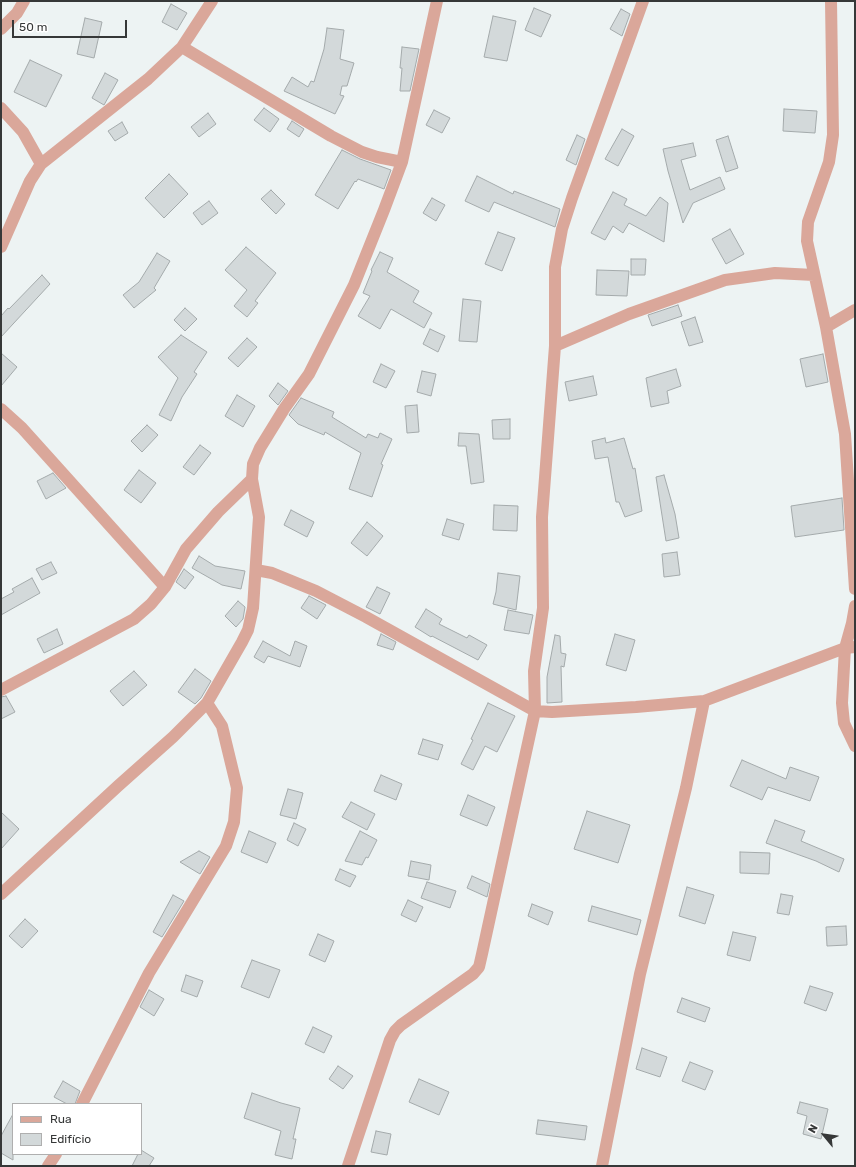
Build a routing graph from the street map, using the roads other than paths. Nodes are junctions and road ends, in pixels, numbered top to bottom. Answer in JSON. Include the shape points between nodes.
{"nodes":[{"id":1,"x":24,"y":1,"type":"edge"},
{"id":2,"x":212,"y":1,"type":"edge"},
{"id":3,"x":437,"y":1,"type":"edge"},
{"id":4,"x":643,"y":1,"type":"edge"},
{"id":5,"x":831,"y":1,"type":"edge"},
{"id":6,"x":1,"y":29,"type":"edge"},
{"id":7,"x":182,"y":47,"type":"junction"},
{"id":8,"x":1,"y":108,"type":"edge"},
{"id":9,"x":402,"y":162,"type":"junction"},
{"id":10,"x":41,"y":164,"type":"junction"},
{"id":11,"x":1,"y":247,"type":"edge"},
{"id":12,"x":814,"y":275,"type":"junction"},
{"id":13,"x":855,"y":310,"type":"edge"},
{"id":14,"x":826,"y":327,"type":"junction"},
{"id":15,"x":555,"y":346,"type":"junction"},
{"id":16,"x":1,"y":409,"type":"edge"},
{"id":17,"x":252,"y":479,"type":"junction"},
{"id":18,"x":256,"y":570,"type":"junction"},
{"id":19,"x":165,"y":586,"type":"junction"},
{"id":20,"x":855,"y":589,"type":"edge"},
{"id":21,"x":855,"y":606,"type":"edge"},
{"id":22,"x":850,"y":648,"type":"edge"},
{"id":23,"x":1,"y":690,"type":"edge"},
{"id":24,"x":704,"y":701,"type":"junction"},
{"id":25,"x":207,"y":703,"type":"junction"},
{"id":26,"x":535,"y":711,"type":"junction"},
{"id":27,"x":855,"y":746,"type":"edge"},
{"id":28,"x":1,"y":894,"type":"edge"},
{"id":29,"x":83,"y":1103,"type":"edge"},
{"id":30,"x":55,"y":1155,"type":"edge"},
{"id":31,"x":48,"y":1166,"type":"edge"},
{"id":32,"x":348,"y":1166,"type":"edge"},
{"id":33,"x":602,"y":1166,"type":"edge"}],
"edges":[{"from":1,"to":6,"type":"street"},
{"from":2,"to":7,"type":"street"},
{"from":3,"to":9,"type":"street"},
{"from":4,"to":15,"type":"street","via":[[562,229],[555,267]]},
{"from":5,"to":12,"type":"street","via":[[833,135],[829,162],[808,222],[808,241]]},
{"from":7,"to":9,"type":"street","via":[[331,136],[362,152]]},
{"from":7,"to":10,"type":"street","via":[[148,79]]},
{"from":8,"to":10,"type":"street","via":[[23,132]]},
{"from":9,"to":17,"type":"street","via":[[354,285],[310,374],[260,448],[253,464]]},
{"from":10,"to":11,"type":"street","via":[[30,181]]},
{"from":12,"to":14,"type":"street"},
{"from":12,"to":15,"type":"street","via":[[775,274],[726,280],[630,314]]},
{"from":13,"to":14,"type":"street"},
{"from":14,"to":20,"type":"street","via":[[846,434]]},
{"from":15,"to":26,"type":"street","via":[[542,518],[543,608],[534,671]]},
{"from":16,"to":19,"type":"street","via":[[22,428]]},
{"from":17,"to":18,"type":"street","via":[[259,517]]},
{"from":17,"to":19,"type":"street","via":[[218,512],[186,549]]},
{"from":18,"to":25,"type":"street","via":[[253,608],[248,630]]},
{"from":18,"to":26,"type":"street","via":[[272,573],[316,591]]},
{"from":19,"to":23,"type":"street","via":[[151,604],[134,619]]},
{"from":21,"to":22,"type":"street"},
{"from":22,"to":24,"type":"street"},
{"from":22,"to":27,"type":"street","via":[[842,703],[844,723]]},
{"from":24,"to":26,"type":"street","via":[[552,712]]},
{"from":24,"to":33,"type":"street","via":[[686,788],[640,974]]},
{"from":25,"to":28,"type":"street"},
{"from":25,"to":29,"type":"street","via":[[222,726],[237,788],[234,822],[226,846],[149,973]]},
{"from":26,"to":32,"type":"street","via":[[479,967],[395,1031]]},
{"from":30,"to":31,"type":"street"}]}
